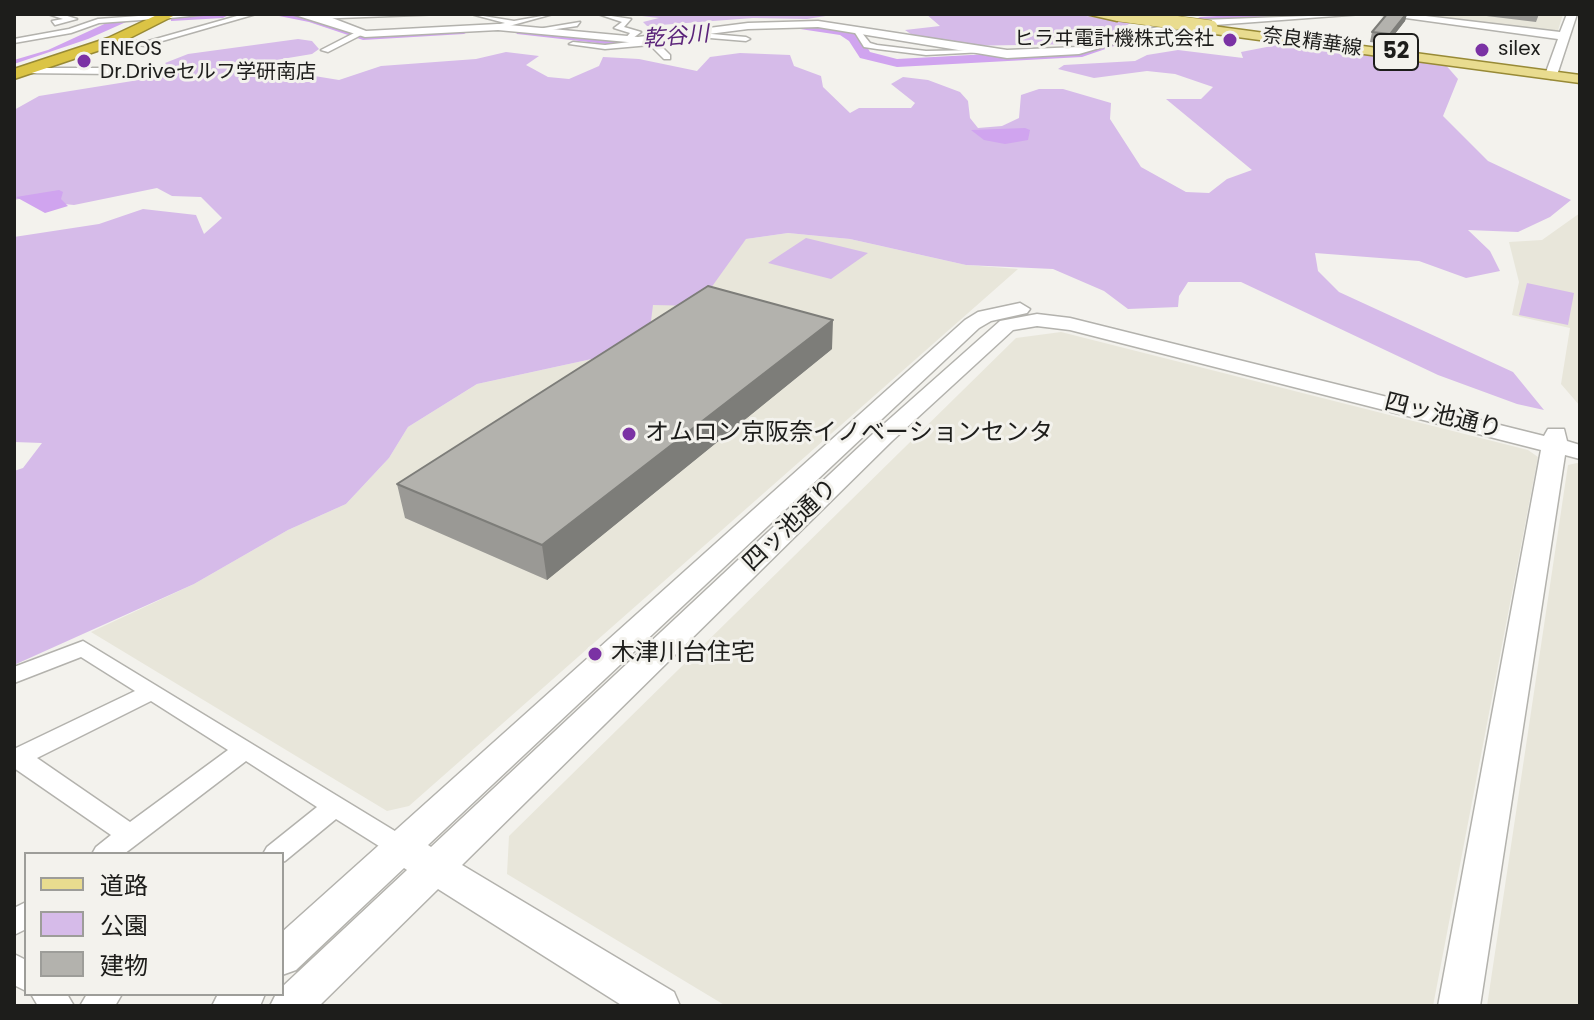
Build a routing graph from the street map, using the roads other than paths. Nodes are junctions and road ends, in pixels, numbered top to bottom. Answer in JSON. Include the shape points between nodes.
{"nodes":[{"id":1,"x":57,"y":14,"type":"edge"},
{"id":2,"x":203,"y":14,"type":"edge"},
{"id":3,"x":252,"y":14,"type":"edge"},
{"id":4,"x":297,"y":14,"type":"edge"},
{"id":5,"x":438,"y":14,"type":"edge"},
{"id":6,"x":475,"y":14,"type":"edge"},
{"id":7,"x":509,"y":14,"type":"edge"},
{"id":8,"x":602,"y":14,"type":"edge"},
{"id":9,"x":1092,"y":14,"type":"edge"},
{"id":10,"x":1357,"y":14,"type":"edge"},
{"id":11,"x":1382,"y":14,"type":"edge"},
{"id":12,"x":1572,"y":14,"type":"edge"},
{"id":13,"x":402,"y":15,"type":"edge"},
{"id":14,"x":546,"y":15,"type":"edge"},
{"id":15,"x":158,"y":16,"type":"edge"},
{"id":16,"x":1116,"y":16,"type":"edge"},
{"id":17,"x":314,"y":17,"type":"junction"},
{"id":18,"x":387,"y":18,"type":"junction"},
{"id":19,"x":108,"y":20,"type":"junction"},
{"id":20,"x":498,"y":22,"type":"junction"},
{"id":21,"x":577,"y":24,"type":"dead end"},
{"id":22,"x":562,"y":26,"type":"junction"},
{"id":23,"x":536,"y":30,"type":"junction"},
{"id":24,"x":14,"y":31,"type":"edge"},
{"id":25,"x":360,"y":34,"type":"junction"},
{"id":26,"x":690,"y":35,"type":"junction"},
{"id":27,"x":1565,"y":36,"type":"junction"},
{"id":28,"x":585,"y":37,"type":"junction"},
{"id":29,"x":626,"y":39,"type":"junction"},
{"id":30,"x":746,"y":39,"type":"dead end"},
{"id":31,"x":650,"y":40,"type":"junction"},
{"id":32,"x":14,"y":41,"type":"edge"},
{"id":33,"x":113,"y":41,"type":"junction"},
{"id":34,"x":30,"y":50,"type":"dead end"},
{"id":35,"x":325,"y":50,"type":"dead end"},
{"id":36,"x":667,"y":57,"type":"dead end"},
{"id":37,"x":116,"y":71,"type":"dead end"},
{"id":38,"x":17,"y":72,"type":"edge"},
{"id":39,"x":1552,"y":74,"type":"junction"},
{"id":40,"x":1580,"y":77,"type":"edge"},
{"id":41,"x":1568,"y":443,"type":"edge"},
{"id":42,"x":14,"y":675,"type":"edge"},
{"id":43,"x":151,"y":692,"type":"junction"},
{"id":44,"x":244,"y":750,"type":"junction"},
{"id":45,"x":16,"y":758,"type":"edge"},
{"id":46,"x":335,"y":806,"type":"junction"},
{"id":47,"x":130,"y":835,"type":"junction"},
{"id":48,"x":399,"y":846,"type":"junction"},
{"id":49,"x":108,"y":852,"type":"edge"},
{"id":50,"x":278,"y":852,"type":"edge"},
{"id":51,"x":433,"y":867,"type":"junction"},
{"id":52,"x":284,"y":955,"type":"edge"},
{"id":53,"x":291,"y":1006,"type":"edge"},
{"id":54,"x":659,"y":1006,"type":"edge"},
{"id":55,"x":1459,"y":1006,"type":"edge"}],
"edges":[{"from":1,"to":24,"type":"street","via":[[73,19]]},
{"from":2,"to":15,"type":"street"},
{"from":3,"to":33,"type":"street","via":[[145,44]]},
{"from":4,"to":17,"type":"street"},
{"from":5,"to":13,"type":"street"},
{"from":6,"to":20,"type":"street"},
{"from":7,"to":20,"type":"street"},
{"from":8,"to":29,"type":"street","via":[[628,21],[618,28],[637,32]]},
{"from":9,"to":16,"type":"main road","name":"奈良精華線","number":"52"},
{"from":10,"to":26,"type":"street","via":[[1201,23],[1061,52],[980,52],[786,24]]},
{"from":11,"to":27,"type":"street"},
{"from":12,"to":27,"type":"street"},
{"from":13,"to":18,"type":"street"},
{"from":14,"to":20,"type":"street"},
{"from":14,"to":22,"type":"street"},
{"from":15,"to":19,"type":"street"},
{"from":15,"to":33,"type":"highway"},
{"from":15,"to":38,"type":"highway"},
{"from":16,"to":39,"type":"main road","name":"奈良精華線","number":"52","bridge":true},
{"from":17,"to":18,"type":"street"},
{"from":17,"to":25,"type":"street"},
{"from":18,"to":25,"type":"street"},
{"from":19,"to":32,"type":"street"},
{"from":19,"to":34,"type":"street"},
{"from":20,"to":23,"type":"street"},
{"from":20,"to":25,"type":"street"},
{"from":21,"to":22,"type":"street"},
{"from":22,"to":23,"type":"street"},
{"from":23,"to":28,"type":"street"},
{"from":25,"to":35,"type":"street"},
{"from":26,"to":30,"type":"street"},
{"from":26,"to":31,"type":"street"},
{"from":27,"to":39,"type":"street"},
{"from":28,"to":29,"type":"street"},
{"from":28,"to":31,"type":"street","via":[[573,44],[605,47]]},
{"from":29,"to":31,"type":"street"},
{"from":31,"to":36,"type":"street"},
{"from":33,"to":38,"type":"highway"},
{"from":37,"to":38,"type":"street"},
{"from":39,"to":40,"type":"main road","name":"奈良精華線","number":"52"},
{"from":41,"to":48,"type":"street","name":"四ッ池通り","via":[[1064,311],[1021,309],[985,316]]},
{"from":41,"to":51,"type":"street","name":"四ッ池通り","via":[[1070,324],[1037,320],[1007,325]]},
{"from":41,"to":55,"type":"street"},
{"from":42,"to":43,"type":"street","via":[[83,648]]},
{"from":43,"to":44,"type":"street"},
{"from":43,"to":45,"type":"street"},
{"from":44,"to":46,"type":"street"},
{"from":44,"to":47,"type":"street"},
{"from":45,"to":47,"type":"street"},
{"from":46,"to":48,"type":"street"},
{"from":46,"to":50,"type":"street"},
{"from":47,"to":49,"type":"street"},
{"from":48,"to":51,"type":"street"},
{"from":48,"to":52,"type":"street","name":"四ッ池通り"},
{"from":51,"to":53,"type":"street","name":"四ッ池通り"},
{"from":51,"to":54,"type":"street"}]}
